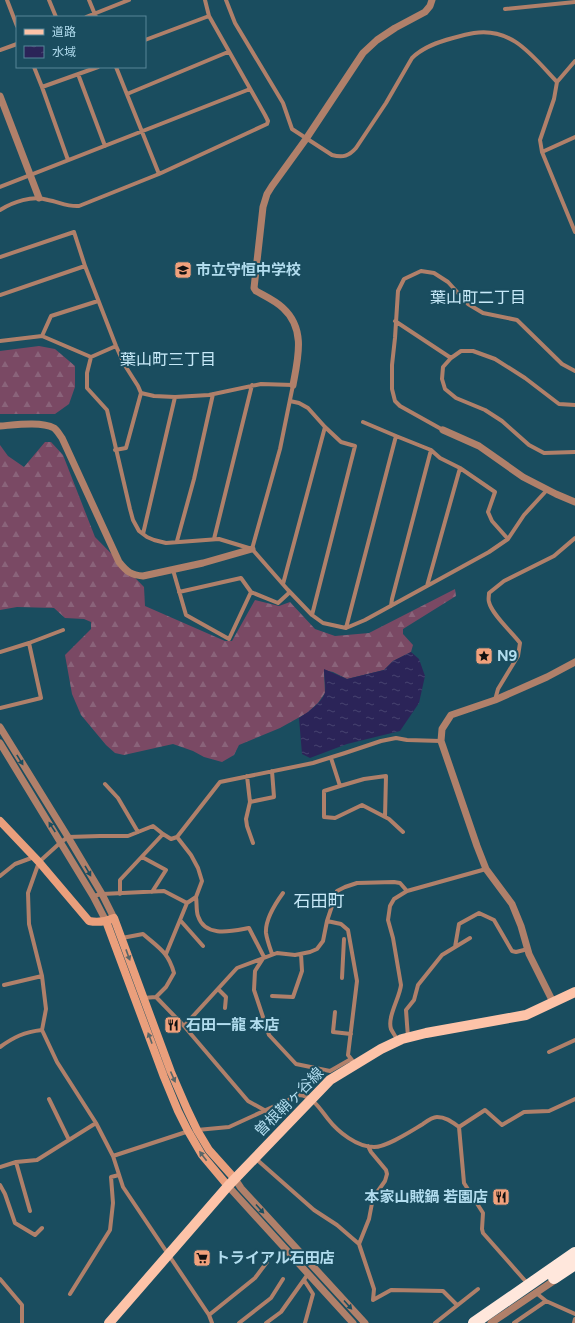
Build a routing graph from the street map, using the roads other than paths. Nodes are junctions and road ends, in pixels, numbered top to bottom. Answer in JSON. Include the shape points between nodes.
{"nodes":[{"id":1,"x":7,"y":0,"type":"edge"},
{"id":2,"x":49,"y":0,"type":"edge"},
{"id":3,"x":90,"y":0,"type":"edge"},
{"id":4,"x":130,"y":0,"type":"edge"},
{"id":5,"x":205,"y":0,"type":"edge"},
{"id":6,"x":226,"y":0,"type":"edge"},
{"id":7,"x":432,"y":0,"type":"edge"},
{"id":8,"x":575,"y":1,"type":"edge"},
{"id":9,"x":505,"y":9,"type":"dead end"},
{"id":10,"x":96,"y":15,"type":"edge"},
{"id":11,"x":56,"y":16,"type":"edge"},
{"id":12,"x":209,"y":16,"type":"junction"},
{"id":13,"x":16,"y":23,"type":"edge"},
{"id":14,"x":146,"y":40,"type":"edge"},
{"id":15,"x":16,"y":44,"type":"edge"},
{"id":16,"x":0,"y":50,"type":"edge"},
{"id":17,"x":228,"y":52,"type":"junction"},
{"id":18,"x":575,"y":61,"type":"edge"},
{"id":19,"x":34,"y":68,"type":"edge"},
{"id":20,"x":95,"y":68,"type":"edge"},
{"id":21,"x":116,"y":68,"type":"edge"},
{"id":22,"x":78,"y":74,"type":"junction"},
{"id":23,"x":557,"y":82,"type":"junction"},
{"id":24,"x":42,"y":88,"type":"junction"},
{"id":25,"x":250,"y":89,"type":"junction"},
{"id":26,"x":127,"y":94,"type":"junction"},
{"id":27,"x":0,"y":96,"type":"edge"},
{"id":28,"x":142,"y":132,"type":"junction"},
{"id":29,"x":575,"y":137,"type":"edge"},
{"id":30,"x":306,"y":139,"type":"junction"},
{"id":31,"x":105,"y":146,"type":"junction"},
{"id":32,"x":542,"y":152,"type":"junction"},
{"id":33,"x":68,"y":160,"type":"junction"},
{"id":34,"x":31,"y":174,"type":"junction"},
{"id":35,"x":159,"y":174,"type":"junction"},
{"id":36,"x":0,"y":187,"type":"edge"},
{"id":37,"x":39,"y":198,"type":"junction"},
{"id":38,"x":0,"y":210,"type":"edge"},
{"id":39,"x":575,"y":232,"type":"edge"},
{"id":40,"x":0,"y":257,"type":"edge"},
{"id":41,"x":84,"y":266,"type":"junction"},
{"id":42,"x":0,"y":295,"type":"edge"},
{"id":43,"x":98,"y":301,"type":"junction"},
{"id":44,"x":395,"y":321,"type":"junction"},
{"id":45,"x":42,"y":336,"type":"junction"},
{"id":46,"x":0,"y":341,"type":"edge"},
{"id":47,"x":116,"y":346,"type":"junction"},
{"id":48,"x":91,"y":357,"type":"junction"},
{"id":49,"x":451,"y":358,"type":"junction"},
{"id":50,"x":575,"y":371,"type":"edge"},
{"id":51,"x":252,"y":385,"type":"junction"},
{"id":52,"x":293,"y":385,"type":"junction"},
{"id":53,"x":141,"y":393,"type":"junction"},
{"id":54,"x":213,"y":394,"type":"junction"},
{"id":55,"x":175,"y":397,"type":"junction"},
{"id":56,"x":290,"y":401,"type":"junction"},
{"id":57,"x":575,"y":405,"type":"edge"},
{"id":58,"x":363,"y":422,"type":"dead end"},
{"id":59,"x":0,"y":426,"type":"edge"},
{"id":60,"x":325,"y":427,"type":"junction"},
{"id":61,"x":443,"y":430,"type":"joint"},
{"id":62,"x":396,"y":436,"type":"junction"},
{"id":63,"x":115,"y":450,"type":"junction"},
{"id":64,"x":431,"y":450,"type":"junction"},
{"id":65,"x":575,"y":452,"type":"edge"},
{"id":66,"x":460,"y":468,"type":"junction"},
{"id":67,"x":547,"y":490,"type":"junction"},
{"id":68,"x":575,"y":502,"type":"edge"},
{"id":69,"x":143,"y":534,"type":"junction"},
{"id":70,"x":575,"y":538,"type":"edge"},
{"id":71,"x":214,"y":539,"type":"junction"},
{"id":72,"x":508,"y":539,"type":"junction"},
{"id":73,"x":177,"y":542,"type":"junction"},
{"id":74,"x":252,"y":549,"type":"junction"},
{"id":75,"x":173,"y":570,"type":"junction"},
{"id":76,"x":282,"y":584,"type":"junction"},
{"id":77,"x":427,"y":586,"type":"junction"},
{"id":78,"x":179,"y":592,"type":"junction"},
{"id":79,"x":251,"y":592,"type":"junction"},
{"id":80,"x":290,"y":592,"type":"junction"},
{"id":81,"x":391,"y":606,"type":"junction"},
{"id":82,"x":312,"y":615,"type":"junction"},
{"id":83,"x":346,"y":628,"type":"junction"},
{"id":84,"x":63,"y":630,"type":"dead end"},
{"id":85,"x":29,"y":643,"type":"junction"},
{"id":86,"x":0,"y":652,"type":"edge"},
{"id":87,"x":575,"y":662,"type":"edge"},
{"id":88,"x":495,"y":700,"type":"junction"},
{"id":89,"x":0,"y":708,"type":"edge"},
{"id":90,"x":0,"y":727,"type":"edge"},
{"id":91,"x":441,"y":741,"type":"junction"},
{"id":92,"x":0,"y":743,"type":"edge"},
{"id":93,"x":331,"y":758,"type":"junction"},
{"id":94,"x":272,"y":771,"type":"junction"},
{"id":95,"x":248,"y":776,"type":"junction"},
{"id":96,"x":105,"y":784,"type":"dead end"},
{"id":97,"x":340,"y":786,"type":"junction"},
{"id":98,"x":250,"y":802,"type":"junction"},
{"id":99,"x":385,"y":817,"type":"junction"},
{"id":100,"x":0,"y":821,"type":"edge"},
{"id":101,"x":138,"y":832,"type":"junction"},
{"id":102,"x":403,"y":832,"type":"dead end"},
{"id":103,"x":163,"y":834,"type":"junction"},
{"id":104,"x":68,"y":837,"type":"junction"},
{"id":105,"x":177,"y":837,"type":"junction"},
{"id":106,"x":61,"y":842,"type":"junction"},
{"id":107,"x":253,"y":843,"type":"dead end"},
{"id":108,"x":142,"y":857,"type":"junction"},
{"id":109,"x":36,"y":860,"type":"junction"},
{"id":110,"x":486,"y":869,"type":"junction"},
{"id":111,"x":0,"y":876,"type":"edge"},
{"id":112,"x":407,"y":891,"type":"junction"},
{"id":113,"x":152,"y":892,"type":"junction"},
{"id":114,"x":283,"y":893,"type":"dead end"},
{"id":115,"x":102,"y":894,"type":"junction"},
{"id":116,"x":120,"y":894,"type":"junction"},
{"id":117,"x":93,"y":896,"type":"junction"},
{"id":118,"x":196,"y":897,"type":"junction"},
{"id":119,"x":187,"y":903,"type":"junction"},
{"id":120,"x":110,"y":920,"type":"junction"},
{"id":121,"x":180,"y":920,"type":"junction"},
{"id":122,"x":327,"y":921,"type":"junction"},
{"id":123,"x":349,"y":937,"type":"junction"},
{"id":124,"x":121,"y":938,"type":"junction"},
{"id":125,"x":470,"y":938,"type":"dead end"},
{"id":126,"x":339,"y":939,"type":"dead end"},
{"id":127,"x":344,"y":939,"type":"junction"},
{"id":128,"x":203,"y":946,"type":"dead end"},
{"id":129,"x":455,"y":947,"type":"junction"},
{"id":130,"x":528,"y":949,"type":"junction"},
{"id":131,"x":166,"y":954,"type":"junction"},
{"id":132,"x":272,"y":954,"type":"junction"},
{"id":133,"x":301,"y":954,"type":"junction"},
{"id":134,"x":264,"y":957,"type":"junction"},
{"id":135,"x":42,"y":976,"type":"junction"},
{"id":136,"x":342,"y":978,"type":"dead end"},
{"id":137,"x":4,"y":985,"type":"dead end"},
{"id":138,"x":218,"y":989,"type":"junction"},
{"id":139,"x":575,"y":992,"type":"edge"},
{"id":140,"x":272,"y":996,"type":"dead end"},
{"id":141,"x":156,"y":997,"type":"junction"},
{"id":142,"x":140,"y":999,"type":"junction"},
{"id":143,"x":553,"y":1002,"type":"junction"},
{"id":144,"x":225,"y":1008,"type":"dead end"},
{"id":145,"x":336,"y":1012,"type":"dead end"},
{"id":146,"x":184,"y":1026,"type":"junction"},
{"id":147,"x":42,"y":1030,"type":"junction"},
{"id":148,"x":351,"y":1034,"type":"junction"},
{"id":149,"x":408,"y":1038,"type":"junction"},
{"id":150,"x":575,"y":1040,"type":"edge"},
{"id":151,"x":398,"y":1041,"type":"junction"},
{"id":152,"x":0,"y":1047,"type":"edge"},
{"id":153,"x":549,"y":1052,"type":"dead end"},
{"id":154,"x":353,"y":1062,"type":"junction"},
{"id":155,"x":49,"y":1099,"type":"dead end"},
{"id":156,"x":311,"y":1099,"type":"junction"},
{"id":157,"x":575,"y":1099,"type":"edge"},
{"id":158,"x":266,"y":1111,"type":"junction"},
{"id":159,"x":96,"y":1123,"type":"junction"},
{"id":160,"x":458,"y":1127,"type":"junction"},
{"id":161,"x":197,"y":1130,"type":"junction"},
{"id":162,"x":188,"y":1131,"type":"junction"},
{"id":163,"x":69,"y":1140,"type":"junction"},
{"id":164,"x":368,"y":1146,"type":"junction"},
{"id":165,"x":113,"y":1156,"type":"junction"},
{"id":166,"x":255,"y":1158,"type":"junction"},
{"id":167,"x":16,"y":1162,"type":"junction"},
{"id":168,"x":0,"y":1167,"type":"edge"},
{"id":169,"x":119,"y":1175,"type":"junction"},
{"id":170,"x":231,"y":1183,"type":"junction"},
{"id":171,"x":0,"y":1185,"type":"edge"},
{"id":172,"x":30,"y":1211,"type":"dead end"},
{"id":173,"x":42,"y":1228,"type":"dead end"},
{"id":174,"x":359,"y":1244,"type":"junction"},
{"id":175,"x":575,"y":1252,"type":"edge"},
{"id":176,"x":168,"y":1253,"type":"junction"},
{"id":177,"x":267,"y":1262,"type":"dead end"},
{"id":178,"x":575,"y":1265,"type":"edge"},
{"id":179,"x":306,"y":1277,"type":"junction"},
{"id":180,"x":0,"y":1279,"type":"edge"},
{"id":181,"x":283,"y":1279,"type":"dead end"},
{"id":182,"x":528,"y":1284,"type":"junction"},
{"id":183,"x":478,"y":1289,"type":"dead end"},
{"id":184,"x":536,"y":1292,"type":"junction"},
{"id":185,"x":70,"y":1294,"type":"dead end"},
{"id":186,"x":546,"y":1301,"type":"junction"},
{"id":187,"x":457,"y":1305,"type":"junction"},
{"id":188,"x":575,"y":1314,"type":"edge"},
{"id":189,"x":209,"y":1315,"type":"junction"},
{"id":190,"x":575,"y":1319,"type":"edge"},
{"id":191,"x":22,"y":1323,"type":"edge"},
{"id":192,"x":109,"y":1323,"type":"edge"},
{"id":193,"x":212,"y":1323,"type":"edge"},
{"id":194,"x":239,"y":1323,"type":"edge"},
{"id":195,"x":266,"y":1323,"type":"edge"},
{"id":196,"x":305,"y":1323,"type":"edge"},
{"id":197,"x":353,"y":1323,"type":"edge"},
{"id":198,"x":364,"y":1323,"type":"edge"},
{"id":199,"x":435,"y":1323,"type":"edge"},
{"id":200,"x":471,"y":1323,"type":"edge"},
{"id":201,"x":474,"y":1323,"type":"edge"},
{"id":202,"x":490,"y":1323,"type":"edge"},
{"id":203,"x":514,"y":1323,"type":"edge"},
{"id":204,"x":574,"y":1323,"type":"edge"}],
"edges":[{"from":1,"to":13,"type":"street"},
{"from":2,"to":11,"type":"street"},
{"from":3,"to":10,"type":"street"},
{"from":4,"to":10,"type":"street"},
{"from":5,"to":12,"type":"street"},
{"from":6,"to":30,"type":"street","via":[[235,23],[284,103],[292,129]]},
{"from":7,"to":30,"type":"street","via":[[424,12],[377,40],[363,53]]},
{"from":8,"to":9,"type":"street"},
{"from":12,"to":14,"type":"street"},
{"from":12,"to":17,"type":"street"},
{"from":15,"to":16,"type":"street"},
{"from":17,"to":25,"type":"street"},
{"from":17,"to":26,"type":"street"},
{"from":18,"to":23,"type":"street"},
{"from":19,"to":24,"type":"street"},
{"from":20,"to":22,"type":"street"},
{"from":21,"to":26,"type":"street"},
{"from":22,"to":24,"type":"street"},
{"from":22,"to":31,"type":"street"},
{"from":23,"to":30,"type":"street","via":[[516,42],[487,32],[474,33],[427,47],[416,53],[356,148],[346,157],[332,155]]},
{"from":23,"to":32,"type":"street","via":[[540,140]]},
{"from":24,"to":33,"type":"street"},
{"from":25,"to":28,"type":"street"},
{"from":25,"to":35,"type":"street","via":[[268,121],[267,124]]},
{"from":26,"to":28,"type":"street"},
{"from":27,"to":34,"type":"street"},
{"from":28,"to":31,"type":"street"},
{"from":28,"to":35,"type":"street"},
{"from":29,"to":32,"type":"street"},
{"from":30,"to":52,"type":"street","via":[[267,194],[263,207],[254,285],[256,291],[282,307],[297,330],[299,347]]},
{"from":31,"to":33,"type":"street"},
{"from":32,"to":39,"type":"street"},
{"from":33,"to":34,"type":"street"},
{"from":34,"to":36,"type":"street"},
{"from":34,"to":37,"type":"street"},
{"from":35,"to":37,"type":"street","via":[[79,206]]},
{"from":37,"to":38,"type":"street","via":[[8,205]]},
{"from":40,"to":41,"type":"street","via":[[74,232]]},
{"from":41,"to":42,"type":"street"},
{"from":41,"to":43,"type":"street"},
{"from":43,"to":45,"type":"street","via":[[51,316]]},
{"from":43,"to":47,"type":"street"},
{"from":44,"to":49,"type":"street"},
{"from":44,"to":50,"type":"street","via":[[398,291],[404,279],[421,271],[434,273],[448,282],[468,304],[483,313],[517,320],[562,364]]},
{"from":44,"to":61,"type":"street","via":[[392,365],[395,401]]},
{"from":45,"to":46,"type":"street"},
{"from":45,"to":48,"type":"street"},
{"from":47,"to":48,"type":"street"},
{"from":47,"to":53,"type":"street"},
{"from":48,"to":63,"type":"street","via":[[87,388],[107,410]]},
{"from":49,"to":57,"type":"street","via":[[461,351],[473,351],[495,359],[559,404]]},
{"from":49,"to":65,"type":"street","via":[[443,367],[442,379],[445,389],[456,398],[485,410],[502,421],[529,446],[544,454]]},
{"from":51,"to":52,"type":"street"},
{"from":51,"to":54,"type":"street"},
{"from":51,"to":71,"type":"street"},
{"from":52,"to":56,"type":"street"},
{"from":53,"to":55,"type":"street"},
{"from":53,"to":63,"type":"street","via":[[126,448]]},
{"from":54,"to":55,"type":"street"},
{"from":54,"to":73,"type":"street"},
{"from":55,"to":69,"type":"street"},
{"from":56,"to":60,"type":"street","via":[[308,408]]},
{"from":56,"to":74,"type":"street","via":[[280,449]]},
{"from":58,"to":62,"type":"street"},
{"from":59,"to":75,"type":"street","via":[[36,424],[54,428],[62,438],[125,570],[134,575],[144,576]]},
{"from":60,"to":76,"type":"street"},
{"from":60,"to":82,"type":"street","via":[[341,442],[355,446]]},
{"from":61,"to":67,"type":"street","via":[[479,446],[523,477]]},
{"from":62,"to":64,"type":"street"},
{"from":62,"to":83,"type":"street"},
{"from":63,"to":69,"type":"street","via":[[133,520]]},
{"from":64,"to":66,"type":"street","via":[[440,458]]},
{"from":64,"to":81,"type":"street"},
{"from":66,"to":72,"type":"street","via":[[496,492],[488,512],[492,521]]},
{"from":66,"to":77,"type":"street"},
{"from":67,"to":68,"type":"street"},
{"from":67,"to":72,"type":"street","via":[[524,515]]},
{"from":69,"to":73,"type":"street","via":[[162,543]]},
{"from":70,"to":88,"type":"street","via":[[554,556],[504,581],[489,593],[489,602],[496,615],[520,643],[518,656],[498,689]]},
{"from":71,"to":73,"type":"street"},
{"from":71,"to":74,"type":"street"},
{"from":72,"to":77,"type":"street"},
{"from":74,"to":75,"type":"street"},
{"from":74,"to":76,"type":"street"},
{"from":75,"to":78,"type":"street"},
{"from":76,"to":80,"type":"street"},
{"from":77,"to":81,"type":"street"},
{"from":78,"to":79,"type":"street","via":[[241,578]]},
{"from":78,"to":79,"type":"street","via":[[186,616],[229,639]]},
{"from":79,"to":80,"type":"street","via":[[278,603]]},
{"from":80,"to":82,"type":"street"},
{"from":81,"to":83,"type":"street"},
{"from":82,"to":83,"type":"street","via":[[323,623]]},
{"from":84,"to":85,"type":"street"},
{"from":85,"to":86,"type":"street"},
{"from":85,"to":89,"type":"street","via":[[41,698]]},
{"from":87,"to":88,"type":"street"},
{"from":88,"to":91,"type":"street","via":[[451,714],[442,729]]},
{"from":90,"to":104,"type":"street","one_way":true},
{"from":91,"to":93,"type":"street","via":[[396,738]]},
{"from":91,"to":110,"type":"street"},
{"from":106,"to":92,"type":"street","one_way":true},
{"from":93,"to":94,"type":"street"},
{"from":93,"to":97,"type":"street"},
{"from":94,"to":95,"type":"street"},
{"from":94,"to":98,"type":"street","via":[[274,797]]},
{"from":95,"to":98,"type":"street"},
{"from":95,"to":105,"type":"street","via":[[220,782]]},
{"from":96,"to":101,"type":"street","via":[[118,798]]},
{"from":97,"to":99,"type":"street","via":[[386,776]]},
{"from":97,"to":99,"type":"street","via":[[324,791],[324,817],[334,818],[362,805]]},
{"from":98,"to":107,"type":"street","via":[[246,820]]},
{"from":99,"to":102,"type":"street"},
{"from":100,"to":109,"type":"main road"},
{"from":101,"to":103,"type":"street","via":[[153,826]]},
{"from":101,"to":104,"type":"street","via":[[128,836]]},
{"from":103,"to":105,"type":"street","via":[[172,839]]},
{"from":103,"to":108,"type":"street"},
{"from":104,"to":106,"type":"street"},
{"from":104,"to":115,"type":"street","one_way":true},
{"from":105,"to":118,"type":"street","via":[[198,868],[202,881]]},
{"from":106,"to":109,"type":"street"},
{"from":106,"to":117,"type":"street"},
{"from":108,"to":113,"type":"street","via":[[166,870]]},
{"from":108,"to":116,"type":"street","via":[[120,880]]},
{"from":109,"to":111,"type":"street","via":[[15,864]]},
{"from":109,"to":120,"type":"main road","via":[[89,921],[96,923]]},
{"from":109,"to":135,"type":"street","via":[[28,893],[29,924]]},
{"from":110,"to":112,"type":"street"},
{"from":110,"to":130,"type":"street","via":[[512,904]]},
{"from":112,"to":122,"type":"street","via":[[400,883],[394,882],[357,883],[345,887],[337,891]]},
{"from":112,"to":151,"type":"street","via":[[394,899],[388,920],[401,984],[391,1024]]},
{"from":113,"to":116,"type":"street"},
{"from":113,"to":119,"type":"street","via":[[164,891]]},
{"from":114,"to":132,"type":"street","via":[[266,925],[266,935]]},
{"from":115,"to":116,"type":"street"},
{"from":115,"to":117,"type":"street"},
{"from":115,"to":120,"type":"street"},
{"from":117,"to":120,"type":"street"},
{"from":118,"to":119,"type":"street"},
{"from":118,"to":134,"type":"street","via":[[198,916],[204,925],[225,932],[249,928]]},
{"from":119,"to":121,"type":"street"},
{"from":120,"to":124,"type":"main road"},
{"from":120,"to":142,"type":"main road"},
{"from":121,"to":128,"type":"street"},
{"from":121,"to":131,"type":"street"},
{"from":122,"to":123,"type":"street","via":[[341,924],[348,930]]},
{"from":122,"to":133,"type":"street","via":[[323,941],[317,949]]},
{"from":123,"to":127,"type":"street"},
{"from":123,"to":148,"type":"street","via":[[357,981]]},
{"from":124,"to":131,"type":"street","via":[[143,934]]},
{"from":124,"to":142,"type":"main road","one_way":true},
{"from":125,"to":129,"type":"street"},
{"from":126,"to":127,"type":"street"},
{"from":127,"to":136,"type":"street"},
{"from":129,"to":130,"type":"street","via":[[459,924],[479,913],[494,920],[512,951]]},
{"from":129,"to":149,"type":"street","via":[[442,955],[418,984],[414,1000],[406,1010]]},
{"from":130,"to":143,"type":"street"},
{"from":131,"to":141,"type":"street","via":[[174,973]]},
{"from":132,"to":133,"type":"street"},
{"from":132,"to":134,"type":"street"},
{"from":133,"to":140,"type":"street","via":[[302,970],[293,997]]},
{"from":134,"to":138,"type":"street","via":[[237,968]]},
{"from":134,"to":154,"type":"street","via":[[255,971],[254,990],[269,1035],[275,1043],[296,1064],[330,1071]]},
{"from":135,"to":137,"type":"street"},
{"from":135,"to":147,"type":"street","via":[[46,1009]]},
{"from":138,"to":144,"type":"street","via":[[226,997]]},
{"from":138,"to":146,"type":"street"},
{"from":139,"to":143,"type":"main road","name":"曽根鞘ヶ谷線"},
{"from":141,"to":142,"type":"street"},
{"from":141,"to":146,"type":"street"},
{"from":142,"to":161,"type":"main road","one_way":true},
{"from":162,"to":142,"type":"main road","one_way":true,"via":[[164,1077]]},
{"from":143,"to":149,"type":"main road","name":"曽根鞘ヶ谷線","via":[[526,1015]]},
{"from":145,"to":148,"type":"street","via":[[332,1032]]},
{"from":146,"to":158,"type":"street","via":[[248,1101]]},
{"from":147,"to":152,"type":"street","via":[[29,1031]]},
{"from":147,"to":159,"type":"street","via":[[57,1062]]},
{"from":148,"to":154,"type":"street","via":[[348,1054]]},
{"from":149,"to":151,"type":"main road","name":"曽根鞘ヶ谷線"},
{"from":150,"to":153,"type":"street"},
{"from":151,"to":154,"type":"main road","name":"曽根鞘ヶ谷線"},
{"from":154,"to":156,"type":"main road","name":"曽根鞘ヶ谷線"},
{"from":155,"to":163,"type":"street"},
{"from":156,"to":158,"type":"street","via":[[299,1095]]},
{"from":156,"to":164,"type":"street","via":[[342,1133],[362,1146]]},
{"from":156,"to":166,"type":"main road","name":"曽根鞘ヶ谷線"},
{"from":157,"to":160,"type":"street","via":[[549,1111],[524,1112],[502,1126],[485,1110]]},
{"from":158,"to":161,"type":"street","via":[[229,1127]]},
{"from":159,"to":163,"type":"street"},
{"from":159,"to":165,"type":"street"},
{"from":160,"to":164,"type":"street","via":[[447,1118],[435,1117],[393,1141],[375,1147]]},
{"from":160,"to":182,"type":"street","via":[[464,1183],[483,1212],[483,1234]]},
{"from":161,"to":162,"type":"street"},
{"from":161,"to":170,"type":"main road"},
{"from":162,"to":165,"type":"street"},
{"from":170,"to":162,"type":"main road","one_way":true,"via":[[202,1155]]},
{"from":163,"to":167,"type":"street","via":[[37,1160]]},
{"from":164,"to":174,"type":"street","via":[[387,1174],[373,1198],[369,1219]]},
{"from":165,"to":169,"type":"street"},
{"from":166,"to":170,"type":"main road","name":"曽根鞘ヶ谷線"},
{"from":166,"to":174,"type":"street","via":[[314,1210]]},
{"from":167,"to":168,"type":"street"},
{"from":167,"to":172,"type":"street"},
{"from":169,"to":176,"type":"street","via":[[123,1187]]},
{"from":169,"to":185,"type":"street","via":[[111,1177],[113,1203],[110,1230]]},
{"from":170,"to":176,"type":"main road","name":"曽根鞘ヶ谷線"},
{"from":170,"to":179,"type":"street"},
{"from":170,"to":198,"type":"street","one_way":true,"via":[[246,1194]]},
{"from":171,"to":173,"type":"street","via":[[6,1194],[15,1223],[34,1235]]},
{"from":174,"to":187,"type":"street","via":[[374,1289],[373,1300],[391,1290],[443,1291]]},
{"from":175,"to":182,"type":"street"},
{"from":175,"to":201,"type":"highway","bridge":true},
{"from":176,"to":189,"type":"street"},
{"from":176,"to":192,"type":"main road","name":"曽根鞘ヶ谷線"},
{"from":177,"to":189,"type":"street","via":[[255,1278]]},
{"from":178,"to":184,"type":"street"},
{"from":178,"to":202,"type":"highway","bridge":true},
{"from":179,"to":195,"type":"street","via":[[281,1312]]},
{"from":179,"to":196,"type":"street","via":[[312,1294]]},
{"from":179,"to":197,"type":"street"},
{"from":180,"to":191,"type":"street","via":[[22,1305]]},
{"from":181,"to":194,"type":"street","via":[[271,1298]]},
{"from":182,"to":184,"type":"street"},
{"from":182,"to":200,"type":"street"},
{"from":183,"to":187,"type":"street"},
{"from":184,"to":186,"type":"street"},
{"from":184,"to":202,"type":"street"},
{"from":186,"to":188,"type":"street"},
{"from":186,"to":203,"type":"street"},
{"from":187,"to":199,"type":"street"},
{"from":189,"to":193,"type":"street"},
{"from":190,"to":204,"type":"street"}]}
